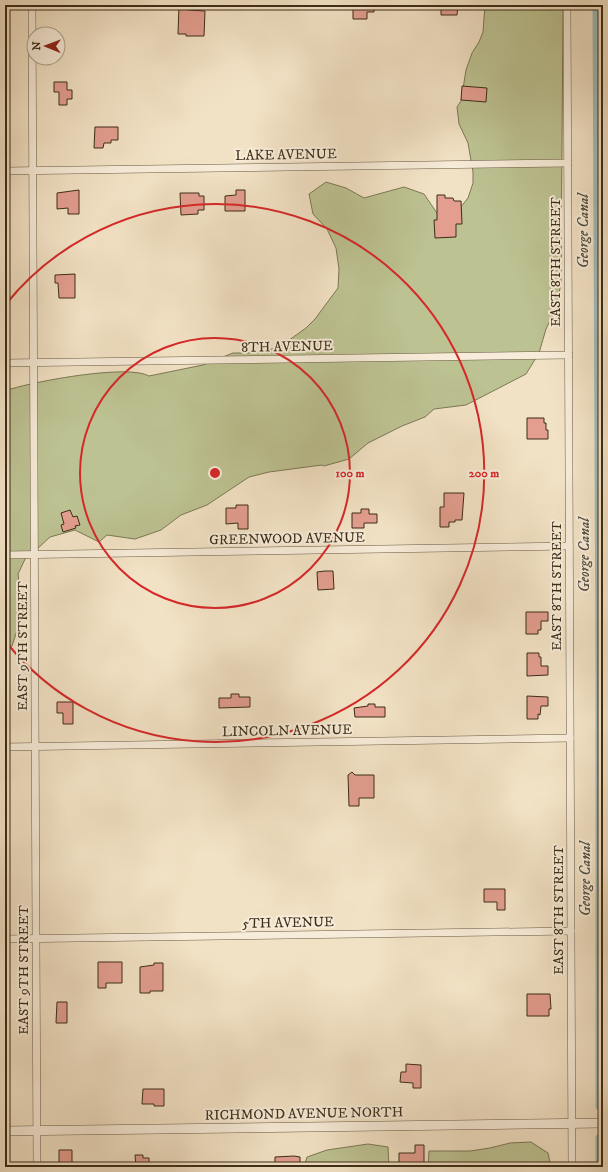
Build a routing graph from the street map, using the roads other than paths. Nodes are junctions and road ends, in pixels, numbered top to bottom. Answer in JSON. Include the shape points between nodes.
{"nodes":[{"id":1,"x":32,"y":5,"type":"edge"},
{"id":2,"x":567,"y":5,"type":"edge"},
{"id":3,"x":568,"y":163,"type":"junction"},
{"id":4,"x":33,"y":170,"type":"junction"},
{"id":5,"x":5,"y":171,"type":"edge"},
{"id":6,"x":568,"y":355,"type":"junction"},
{"id":7,"x":5,"y":363,"type":"edge"},
{"id":8,"x":34,"y":363,"type":"junction"},
{"id":9,"x":569,"y":546,"type":"junction"},
{"id":10,"x":5,"y":555,"type":"edge"},
{"id":11,"x":35,"y":555,"type":"junction"},
{"id":12,"x":570,"y":738,"type":"junction"},
{"id":13,"x":5,"y":747,"type":"edge"},
{"id":14,"x":36,"y":747,"type":"junction"},
{"id":15,"x":571,"y":931,"type":"junction"},
{"id":16,"x":5,"y":939,"type":"edge"},
{"id":17,"x":36,"y":939,"type":"junction"},
{"id":18,"x":572,"y":1122,"type":"junction"},
{"id":19,"x":603,"y":1123,"type":"edge"},
{"id":20,"x":5,"y":1131,"type":"edge"},
{"id":21,"x":37,"y":1131,"type":"junction"},
{"id":22,"x":38,"y":1167,"type":"edge"},
{"id":23,"x":572,"y":1167,"type":"edge"}],
"edges":[{"from":1,"to":4,"type":"street","name":"EAST 9TH STREET"},
{"from":2,"to":3,"type":"street","name":"EAST 8TH STREET"},
{"from":3,"to":4,"type":"street","name":"LAKE AVENUE"},
{"from":3,"to":6,"type":"street","name":"EAST 8TH STREET"},
{"from":4,"to":5,"type":"street","name":"LAKE AVENUE"},
{"from":4,"to":8,"type":"street","name":"EAST 9TH STREET"},
{"from":6,"to":8,"type":"street","name":"8TH AVENUE"},
{"from":6,"to":9,"type":"street","name":"EAST 8TH STREET"},
{"from":7,"to":8,"type":"street","name":"8TH AVENUE"},
{"from":8,"to":11,"type":"street","name":"EAST 9TH STREET"},
{"from":9,"to":11,"type":"street","name":"GREENWOOD AVENUE"},
{"from":9,"to":12,"type":"street","name":"EAST 8TH STREET"},
{"from":10,"to":11,"type":"street","name":"GREENWOOD AVENUE"},
{"from":11,"to":14,"type":"street","name":"EAST 9TH STREET"},
{"from":12,"to":14,"type":"street","name":"LINCOLN AVENUE"},
{"from":12,"to":15,"type":"street","name":"EAST 8TH STREET"},
{"from":13,"to":14,"type":"street","name":"LINCOLN AVENUE"},
{"from":14,"to":17,"type":"street","name":"EAST 9TH STREET"},
{"from":15,"to":17,"type":"street","name":"5TH AVENUE"},
{"from":15,"to":18,"type":"street","name":"EAST 8TH STREET"},
{"from":16,"to":17,"type":"street","name":"5TH AVENUE"},
{"from":17,"to":21,"type":"street","name":"EAST 9TH STREET"},
{"from":18,"to":19,"type":"street","name":"RICHMOND AVENUE NORTH"},
{"from":18,"to":21,"type":"street","name":"RICHMOND AVENUE NORTH"},
{"from":18,"to":23,"type":"street","name":"EAST 8TH STREET"},
{"from":20,"to":21,"type":"street","name":"RICHMOND AVENUE NORTH"},
{"from":21,"to":22,"type":"street","name":"EAST 9TH STREET"}]}
